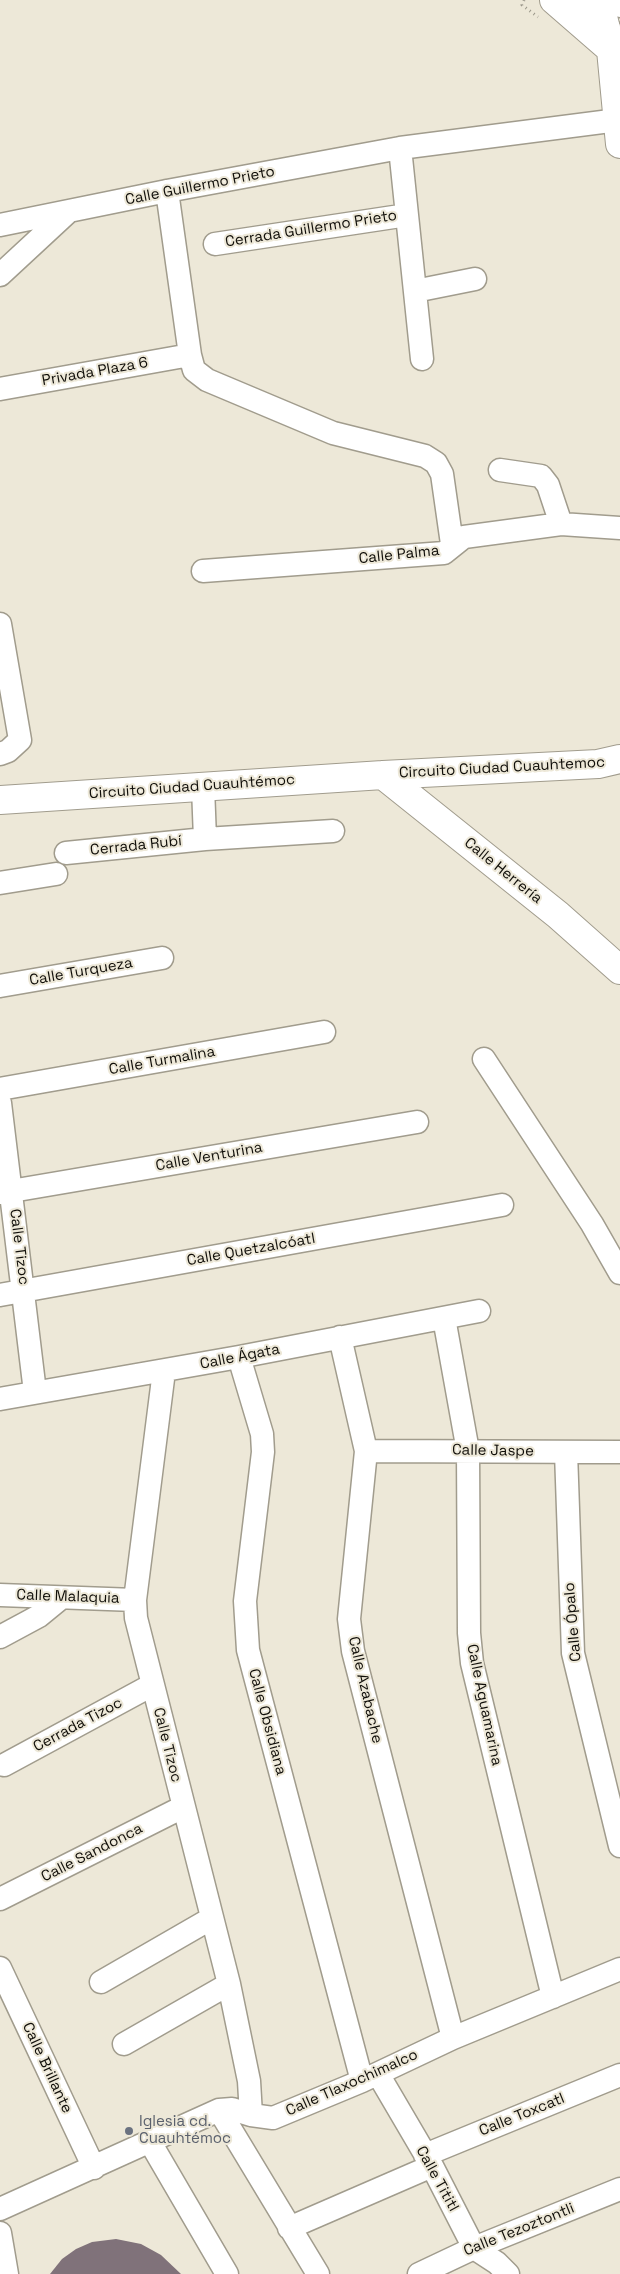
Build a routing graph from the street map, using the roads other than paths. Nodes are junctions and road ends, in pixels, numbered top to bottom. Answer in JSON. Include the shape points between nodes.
{"nodes":[{"id":1,"x":554,"y":0,"type":"edge"},
{"id":2,"x":578,"y":0,"type":"edge"},
{"id":3,"x":613,"y":25,"type":"edge"},
{"id":4,"x":619,"y":132,"type":"edge"},
{"id":5,"x":400,"y":148,"type":"junction"},
{"id":6,"x":167,"y":191,"type":"junction"},
{"id":7,"x":68,"y":211,"type":"junction"},
{"id":8,"x":407,"y":214,"type":"junction"},
{"id":9,"x":0,"y":226,"type":"edge"},
{"id":10,"x":215,"y":244,"type":"dead end"},
{"id":11,"x":0,"y":275,"type":"edge"},
{"id":12,"x":475,"y":279,"type":"dead end"},
{"id":13,"x":415,"y":291,"type":"junction"},
{"id":14,"x":190,"y":355,"type":"junction"},
{"id":15,"x":422,"y":359,"type":"dead end"},
{"id":16,"x":0,"y":389,"type":"edge"},
{"id":17,"x":500,"y":470,"type":"dead end"},
{"id":18,"x":560,"y":524,"type":"junction"},
{"id":19,"x":620,"y":528,"type":"edge"},
{"id":20,"x":452,"y":544,"type":"junction"},
{"id":21,"x":203,"y":570,"type":"dead end"},
{"id":22,"x":0,"y":624,"type":"edge"},
{"id":23,"x":10,"y":725,"type":"edge"},
{"id":24,"x":0,"y":754,"type":"edge"},
{"id":25,"x":620,"y":759,"type":"edge"},
{"id":26,"x":383,"y":775,"type":"junction"},
{"id":27,"x":203,"y":787,"type":"junction"},
{"id":28,"x":0,"y":800,"type":"edge"},
{"id":29,"x":333,"y":831,"type":"dead end"},
{"id":30,"x":205,"y":839,"type":"junction"},
{"id":31,"x":66,"y":853,"type":"dead end"},
{"id":32,"x":56,"y":874,"type":"dead end"},
{"id":33,"x":0,"y":883,"type":"edge"},
{"id":34,"x":162,"y":958,"type":"dead end"},
{"id":35,"x":620,"y":970,"type":"edge"},
{"id":36,"x":0,"y":986,"type":"edge"},
{"id":37,"x":324,"y":1032,"type":"dead end"},
{"id":38,"x":484,"y":1059,"type":"dead end"},
{"id":39,"x":0,"y":1089,"type":"edge"},
{"id":40,"x":0,"y":1103,"type":"edge"},
{"id":41,"x":417,"y":1122,"type":"dead end"},
{"id":42,"x":6,"y":1192,"type":"edge"},
{"id":43,"x":502,"y":1205,"type":"dead end"},
{"id":44,"x":620,"y":1273,"type":"edge"},
{"id":45,"x":24,"y":1290,"type":"junction"},
{"id":46,"x":0,"y":1295,"type":"edge"},
{"id":47,"x":479,"y":1311,"type":"dead end"},
{"id":48,"x":444,"y":1318,"type":"junction"},
{"id":49,"x":340,"y":1337,"type":"junction"},
{"id":50,"x":239,"y":1357,"type":"junction"},
{"id":51,"x":164,"y":1371,"type":"junction"},
{"id":52,"x":36,"y":1392,"type":"junction"},
{"id":53,"x":0,"y":1399,"type":"edge"},
{"id":54,"x":468,"y":1450,"type":"junction"},
{"id":55,"x":366,"y":1451,"type":"junction"},
{"id":56,"x":566,"y":1452,"type":"junction"},
{"id":57,"x":620,"y":1452,"type":"edge"},
{"id":58,"x":0,"y":1595,"type":"edge"},
{"id":59,"x":61,"y":1598,"type":"junction"},
{"id":60,"x":135,"y":1600,"type":"junction"},
{"id":61,"x":0,"y":1637,"type":"edge"},
{"id":62,"x":152,"y":1686,"type":"junction"},
{"id":63,"x":4,"y":1765,"type":"dead end"},
{"id":64,"x":183,"y":1807,"type":"junction"},
{"id":65,"x":620,"y":1846,"type":"edge"},
{"id":66,"x":0,"y":1899,"type":"edge"},
{"id":67,"x":212,"y":1918,"type":"junction"},
{"id":68,"x":0,"y":1968,"type":"edge"},
{"id":69,"x":620,"y":1969,"type":"edge"},
{"id":70,"x":101,"y":1982,"type":"dead end"},
{"id":71,"x":229,"y":1984,"type":"junction"},
{"id":72,"x":553,"y":1998,"type":"junction"},
{"id":73,"x":453,"y":2038,"type":"junction"},
{"id":74,"x":124,"y":2044,"type":"dead end"},
{"id":75,"x":620,"y":2075,"type":"edge"},
{"id":76,"x":370,"y":2078,"type":"junction"},
{"id":77,"x":219,"y":2110,"type":"junction"},
{"id":78,"x":251,"y":2115,"type":"junction"},
{"id":79,"x":150,"y":2142,"type":"junction"},
{"id":80,"x":428,"y":2161,"type":"junction"},
{"id":81,"x":94,"y":2168,"type":"junction"},
{"id":82,"x":620,"y":2189,"type":"edge"},
{"id":83,"x":0,"y":2209,"type":"edge"},
{"id":84,"x":289,"y":2228,"type":"junction"},
{"id":85,"x":0,"y":2233,"type":"edge"},
{"id":86,"x":474,"y":2248,"type":"junction"},
{"id":87,"x":7,"y":2274,"type":"edge"},
{"id":88,"x":227,"y":2274,"type":"edge"},
{"id":89,"x":318,"y":2274,"type":"edge"},
{"id":90,"x":419,"y":2274,"type":"edge"},
{"id":91,"x":508,"y":2274,"type":"edge"}],
"edges":[{"from":1,"to":3,"type":"main road"},
{"from":2,"to":3,"type":"street"},
{"from":3,"to":4,"type":"main road"},
{"from":4,"to":5,"type":"street","name":"Calle Guillermo Prieto"},
{"from":5,"to":6,"type":"street","name":"Calle Guillermo Prieto"},
{"from":5,"to":8,"type":"street"},
{"from":6,"to":7,"type":"street","name":"Calle Guillermo Prieto"},
{"from":6,"to":14,"type":"street"},
{"from":7,"to":9,"type":"street","name":"Calle Guillermo Prieto"},
{"from":7,"to":11,"type":"street"},
{"from":8,"to":10,"type":"street","name":"Cerrada Guillermo Prieto"},
{"from":8,"to":13,"type":"street"},
{"from":12,"to":13,"type":"street"},
{"from":13,"to":15,"type":"street"},
{"from":14,"to":16,"type":"street","name":"Privada Plaza 6"},
{"from":14,"to":20,"type":"street","via":[[194,370],[207,380],[334,433],[426,456],[436,463],[442,474]]},
{"from":17,"to":18,"type":"street","via":[[541,476],[548,486]]},
{"from":18,"to":19,"type":"street","name":"Calle Palma"},
{"from":18,"to":20,"type":"street","name":"Calle Palma","via":[[464,537]]},
{"from":20,"to":21,"type":"street","name":"Calle Palma","via":[[444,552]]},
{"from":22,"to":23,"type":"street"},
{"from":23,"to":24,"type":"street","via":[[8,751]]},
{"from":25,"to":26,"type":"main road","name":"Circuito Ciudad Cuauhtemoc","via":[[598,764]]},
{"from":26,"to":27,"type":"main road","name":"Circuito Ciudad Cuauhtémoc"},
{"from":26,"to":35,"type":"main road","name":"Calle Herrería","via":[[558,915]]},
{"from":27,"to":28,"type":"main road","name":"Circuito Ciudad Cuauhtémoc"},
{"from":27,"to":30,"type":"street"},
{"from":29,"to":30,"type":"street","name":"Cerrada Rubí"},
{"from":30,"to":31,"type":"street","name":"Cerrada Rubí"},
{"from":32,"to":33,"type":"street"},
{"from":34,"to":36,"type":"street","name":"Calle Turqueza"},
{"from":37,"to":39,"type":"street","name":"Calle Turmalina"},
{"from":38,"to":44,"type":"street","via":[[592,1224]]},
{"from":40,"to":42,"type":"street","name":"Calle Tizoc"},
{"from":41,"to":42,"type":"street","name":"Calle Venturina"},
{"from":42,"to":45,"type":"street","name":"Calle Tizoc"},
{"from":43,"to":45,"type":"street","name":"Calle Quetzalcóatl"},
{"from":45,"to":46,"type":"street","name":"Calle Quetzalcóatl"},
{"from":45,"to":52,"type":"street","name":"Calle Tizoc"},
{"from":47,"to":48,"type":"street","name":"Calle Ágata"},
{"from":48,"to":49,"type":"street","name":"Calle Ágata"},
{"from":48,"to":54,"type":"street","name":"Calle Aguamarina"},
{"from":49,"to":50,"type":"street","name":"Calle Ágata"},
{"from":49,"to":55,"type":"street","name":"Calle Azabache"},
{"from":50,"to":51,"type":"street","name":"Calle Ágata"},
{"from":50,"to":76,"type":"street","name":"Calle Obsidiana","via":[[263,1443],[245,1600],[248,1650]]},
{"from":51,"to":52,"type":"street","name":"Calle Ágata"},
{"from":51,"to":60,"type":"street","name":"Calle Tizoc"},
{"from":52,"to":53,"type":"street","name":"Calle Ágata"},
{"from":54,"to":55,"type":"street","name":"Calle Jaspe"},
{"from":54,"to":56,"type":"street","name":"Calle Jaspe"},
{"from":54,"to":72,"type":"street","name":"Calle Aguamarina","via":[[472,1663]]},
{"from":55,"to":73,"type":"street","name":"Calle Azabache","via":[[349,1619],[353,1651]]},
{"from":56,"to":57,"type":"street","name":"Calle Jaspe"},
{"from":56,"to":65,"type":"street","name":"Calle Ópalo","via":[[573,1653]]},
{"from":58,"to":59,"type":"street","name":"Calle Malaquia"},
{"from":59,"to":60,"type":"street","name":"Calle Malaquia"},
{"from":59,"to":61,"type":"street","via":[[39,1616]]},
{"from":60,"to":62,"type":"street","name":"Calle Tizoc","via":[[136,1618]]},
{"from":62,"to":63,"type":"street","name":"Cerrada Tizoc"},
{"from":62,"to":64,"type":"street","name":"Calle Tizoc"},
{"from":64,"to":66,"type":"street","name":"Calle Sandonca"},
{"from":64,"to":67,"type":"street","name":"Calle Tizoc"},
{"from":67,"to":70,"type":"street"},
{"from":67,"to":71,"type":"street","name":"Calle Tizoc"},
{"from":68,"to":81,"type":"street","name":"Calle Brillante"},
{"from":69,"to":72,"type":"street","name":"Calle Tlaxochimalco"},
{"from":71,"to":74,"type":"street"},
{"from":71,"to":78,"type":"street","name":"Calle Tizoc","via":[[249,2081]]},
{"from":72,"to":73,"type":"street","name":"Calle Tlaxochimalco"},
{"from":73,"to":76,"type":"street","name":"Calle Tlaxochimalco"},
{"from":75,"to":80,"type":"street","name":"Calle Toxcatl"},
{"from":76,"to":78,"type":"street","name":"Calle Tlaxochimalco","via":[[273,2118]]},
{"from":76,"to":80,"type":"street","name":"Calle Tititl"},
{"from":77,"to":78,"type":"street","name":"Calle Tlaxochimalco","via":[[232,2109]]},
{"from":77,"to":79,"type":"street"},
{"from":77,"to":84,"type":"street"},
{"from":79,"to":81,"type":"street"},
{"from":79,"to":88,"type":"street"},
{"from":80,"to":84,"type":"street","name":"Calle Toxcatl"},
{"from":80,"to":86,"type":"street","name":"Calle Tititl"},
{"from":81,"to":83,"type":"street"},
{"from":82,"to":86,"type":"street","name":"Calle Tezoztontli"},
{"from":84,"to":89,"type":"street"},
{"from":85,"to":87,"type":"street"},
{"from":86,"to":90,"type":"street","name":"Calle Tezoztontli"},
{"from":86,"to":91,"type":"street","name":"Calle Tititl"}]}
